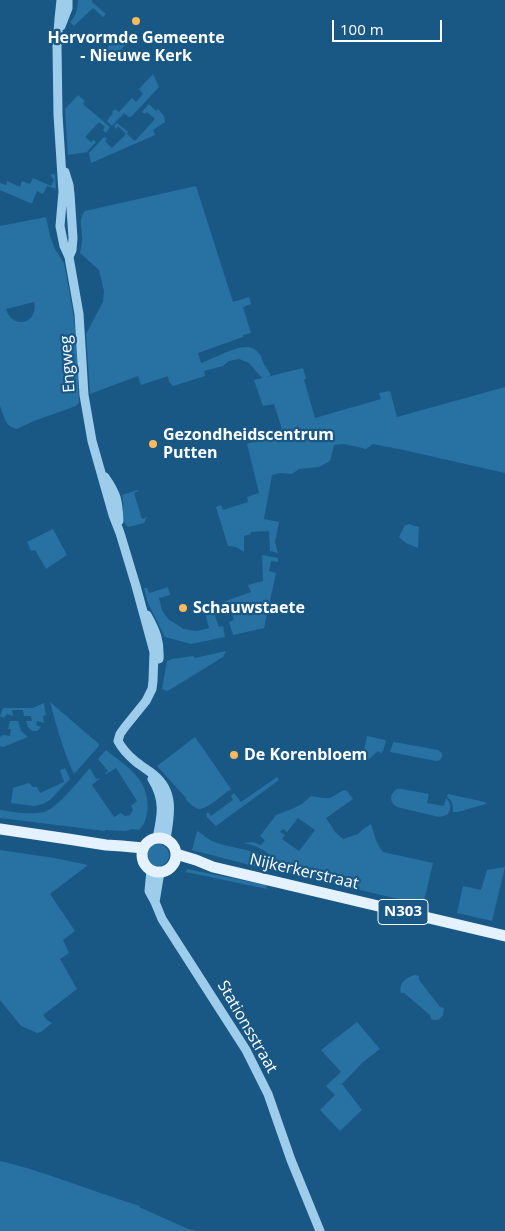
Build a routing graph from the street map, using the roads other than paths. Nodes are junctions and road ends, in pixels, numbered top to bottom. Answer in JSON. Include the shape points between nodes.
{"nodes":[{"id":1,"x":61,"y":0,"type":"edge"},
{"id":2,"x":68,"y":0,"type":"edge"},
{"id":3,"x":59,"y":31,"type":"junction"},
{"id":4,"x":0,"y":830,"type":"edge"},
{"id":5,"x":162,"y":839,"type":"junction"},
{"id":6,"x":142,"y":852,"type":"junction"},
{"id":7,"x":175,"y":858,"type":"junction"},
{"id":8,"x":155,"y":871,"type":"junction"},
{"id":9,"x":505,"y":936,"type":"edge"},
{"id":10,"x":320,"y":1231,"type":"edge"}],
"edges":[{"from":1,"to":3,"type":"street","name":"Engweg"},
{"from":2,"to":3,"type":"street","name":"Engweg"},
{"from":3,"to":5,"type":"street","name":"Engweg","via":[[58,115],[62,162],[70,194],[73,238],[69,257],[79,314],[86,411],[154,652],[152,689],[118,741],[126,753],[160,781],[169,796],[170,809]]},
{"from":4,"to":6,"type":"main road","via":[[106,845],[121,852]]},
{"from":5,"to":6,"type":"main road","via":[[150,840]]},
{"from":5,"to":7,"type":"main road","via":[[173,845]]},
{"from":6,"to":8,"type":"main road","via":[[144,864]]},
{"from":7,"to":8,"type":"main road","via":[[168,869]]},
{"from":7,"to":9,"type":"main road","name":"Nijkerkerstraat","number":"N303","via":[[196,860],[281,884]]},
{"from":8,"to":10,"type":"street","name":"Stationsstraat","via":[[156,902],[162,918],[241,1043],[268,1094]]}]}
